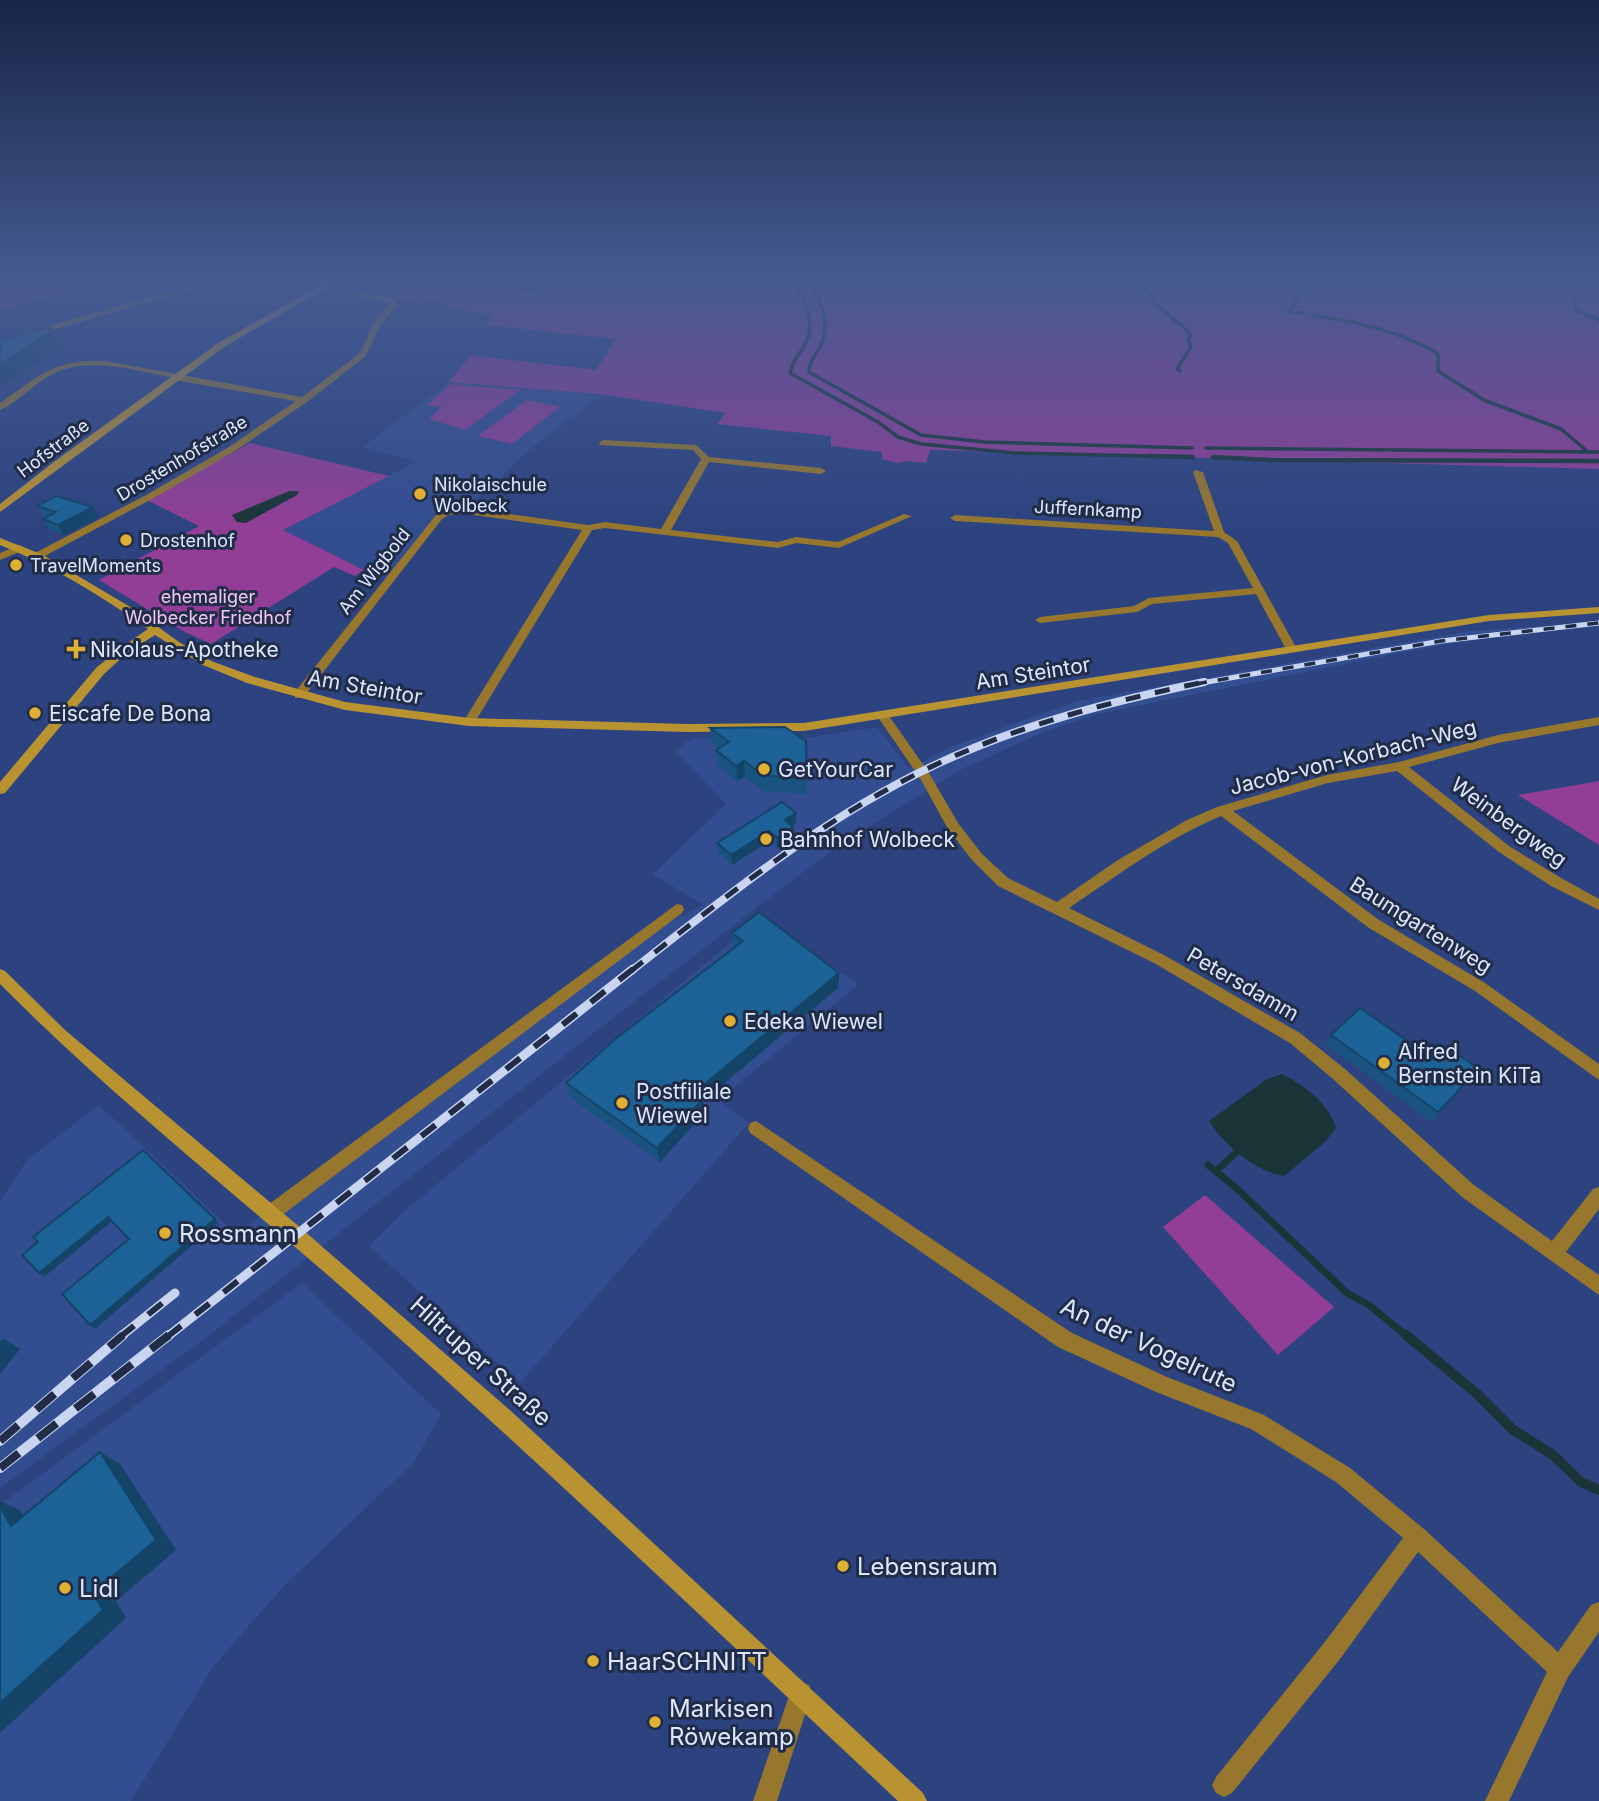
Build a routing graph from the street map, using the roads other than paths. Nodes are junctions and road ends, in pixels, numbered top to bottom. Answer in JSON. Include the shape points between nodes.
{"nodes":[{"id":1,"x":84,"y":363,"type":"edge"},
{"id":2,"x":84,"y":363,"type":"edge"},
{"id":3,"x":196,"y":363,"type":"edge"},
{"id":4,"x":351,"y":363,"type":"edge"},
{"id":5,"x":176,"y":377,"type":"junction"},
{"id":6,"x":304,"y":400,"type":"junction"},
{"id":7,"x":0,"y":407,"type":"edge"},
{"id":8,"x":603,"y":443,"type":"dead end"},
{"id":9,"x":706,"y":459,"type":"junction"},
{"id":10,"x":821,"y":471,"type":"dead end"},
{"id":11,"x":1198,"y":472,"type":"dead end"},
{"id":12,"x":0,"y":509,"type":"edge"},
{"id":13,"x":907,"y":516,"type":"dead end"},
{"id":14,"x":955,"y":518,"type":"dead end"},
{"id":15,"x":588,"y":528,"type":"junction"},
{"id":16,"x":666,"y":531,"type":"junction"},
{"id":17,"x":1220,"y":534,"type":"junction"},
{"id":18,"x":0,"y":541,"type":"edge"},
{"id":19,"x":20,"y":548,"type":"junction"},
{"id":20,"x":0,"y":556,"type":"edge"},
{"id":21,"x":37,"y":556,"type":"junction"},
{"id":22,"x":1258,"y":591,"type":"junction"},
{"id":23,"x":1599,"y":610,"type":"edge"},
{"id":24,"x":1040,"y":620,"type":"dead end"},
{"id":25,"x":155,"y":630,"type":"junction"},
{"id":26,"x":1291,"y":649,"type":"junction"},
{"id":27,"x":299,"y":695,"type":"junction"},
{"id":28,"x":883,"y":716,"type":"junction"},
{"id":29,"x":1599,"y":721,"type":"edge"},
{"id":30,"x":469,"y":722,"type":"junction"},
{"id":31,"x":1399,"y":766,"type":"junction"},
{"id":32,"x":0,"y":790,"type":"edge"},
{"id":33,"x":1222,"y":810,"type":"junction"},
{"id":34,"x":1599,"y":905,"type":"edge"},
{"id":35,"x":677,"y":909,"type":"dead end"},
{"id":36,"x":1058,"y":909,"type":"junction"},
{"id":37,"x":0,"y":975,"type":"edge"},
{"id":38,"x":1599,"y":1073,"type":"edge"},
{"id":39,"x":756,"y":1128,"type":"dead end"},
{"id":40,"x":1599,"y":1195,"type":"edge"},
{"id":41,"x":271,"y":1213,"type":"junction"},
{"id":42,"x":1555,"y":1252,"type":"junction"},
{"id":43,"x":1599,"y":1286,"type":"edge"},
{"id":44,"x":1417,"y":1536,"type":"junction"},
{"id":45,"x":1599,"y":1613,"type":"edge"},
{"id":46,"x":1560,"y":1669,"type":"junction"},
{"id":47,"x":801,"y":1693,"type":"junction"},
{"id":48,"x":1224,"y":1785,"type":"dead end"},
{"id":49,"x":765,"y":1801,"type":"edge"},
{"id":50,"x":915,"y":1801,"type":"edge"},
{"id":51,"x":1497,"y":1801,"type":"edge"}],
"edges":[{"from":1,"to":7,"type":"street","via":[[51,372]]},
{"from":2,"to":5,"type":"street"},
{"from":3,"to":5,"type":"street","name":"Hofstraße"},
{"from":4,"to":6,"type":"street","name":"Drostenhofstraße"},
{"from":5,"to":6,"type":"street"},
{"from":5,"to":12,"type":"street","name":"Hofstraße"},
{"from":6,"to":21,"type":"street","name":"Drostenhofstraße","via":[[173,484]]},
{"from":8,"to":9,"type":"street","via":[[696,448]]},
{"from":9,"to":10,"type":"street"},
{"from":9,"to":16,"type":"street"},
{"from":11,"to":17,"type":"street"},
{"from":13,"to":16,"type":"street","name":"Am Wigbold","via":[[839,545],[796,540],[778,545]]},
{"from":14,"to":17,"type":"street","name":"Juffernkamp"},
{"from":15,"to":16,"type":"street","name":"Am Wigbold","via":[[605,525]]},
{"from":15,"to":27,"type":"street","name":"Am Wigbold","via":[[515,516],[447,512]]},
{"from":15,"to":30,"type":"street"},
{"from":17,"to":22,"type":"street","via":[[1232,541]]},
{"from":18,"to":19,"type":"street","name":"Am Steintor"},
{"from":19,"to":20,"type":"street"},
{"from":19,"to":21,"type":"street","name":"Am Steintor"},
{"from":21,"to":25,"type":"street","name":"Am Steintor"},
{"from":22,"to":24,"type":"street","via":[[1149,601],[1138,609]]},
{"from":22,"to":26,"type":"street"},
{"from":23,"to":26,"type":"street","name":"Am Steintor","via":[[1489,618]]},
{"from":25,"to":27,"type":"street","name":"Am Steintor","via":[[207,663]]},
{"from":25,"to":32,"type":"street","via":[[100,671]]},
{"from":26,"to":28,"type":"street","name":"Am Steintor"},
{"from":27,"to":30,"type":"street","name":"Am Steintor","via":[[390,713]]},
{"from":28,"to":30,"type":"street","name":"Am Steintor","via":[[804,726],[687,728]]},
{"from":28,"to":36,"type":"street","name":"Petersdamm","via":[[977,857],[1003,882]]},
{"from":29,"to":31,"type":"street","name":"Jacob-von-Korbach-Weg","via":[[1498,739]]},
{"from":31,"to":33,"type":"street","name":"Jacob-von-Korbach-Weg","via":[[1327,779]]},
{"from":31,"to":34,"type":"street","name":"Weinbergweg","via":[[1504,849]]},
{"from":33,"to":36,"type":"street","name":"Jacob-von-Korbach-Weg","via":[[1123,864]]},
{"from":33,"to":38,"type":"street","name":"Baumgartenweg","via":[[1374,924],[1480,987]]},
{"from":35,"to":41,"type":"street"},
{"from":36,"to":42,"type":"street","name":"Petersdamm","via":[[1180,971],[1295,1038],[1468,1191]]},
{"from":37,"to":41,"type":"street","name":"Hiltruper Straße","via":[[87,1059]]},
{"from":39,"to":44,"type":"street","name":"An der Vogelrute","via":[[1065,1340],[1256,1422],[1343,1475]]},
{"from":40,"to":42,"type":"street"},
{"from":41,"to":47,"type":"street","name":"Hiltruper Straße","via":[[505,1419]]},
{"from":42,"to":43,"type":"street","name":"Petersdamm"},
{"from":44,"to":46,"type":"street","name":"An der Vogelrute"},
{"from":44,"to":48,"type":"street"},
{"from":45,"to":46,"type":"street"},
{"from":46,"to":51,"type":"street"},
{"from":47,"to":49,"type":"street"},
{"from":47,"to":50,"type":"street","name":"Hiltruper Straße"}]}
